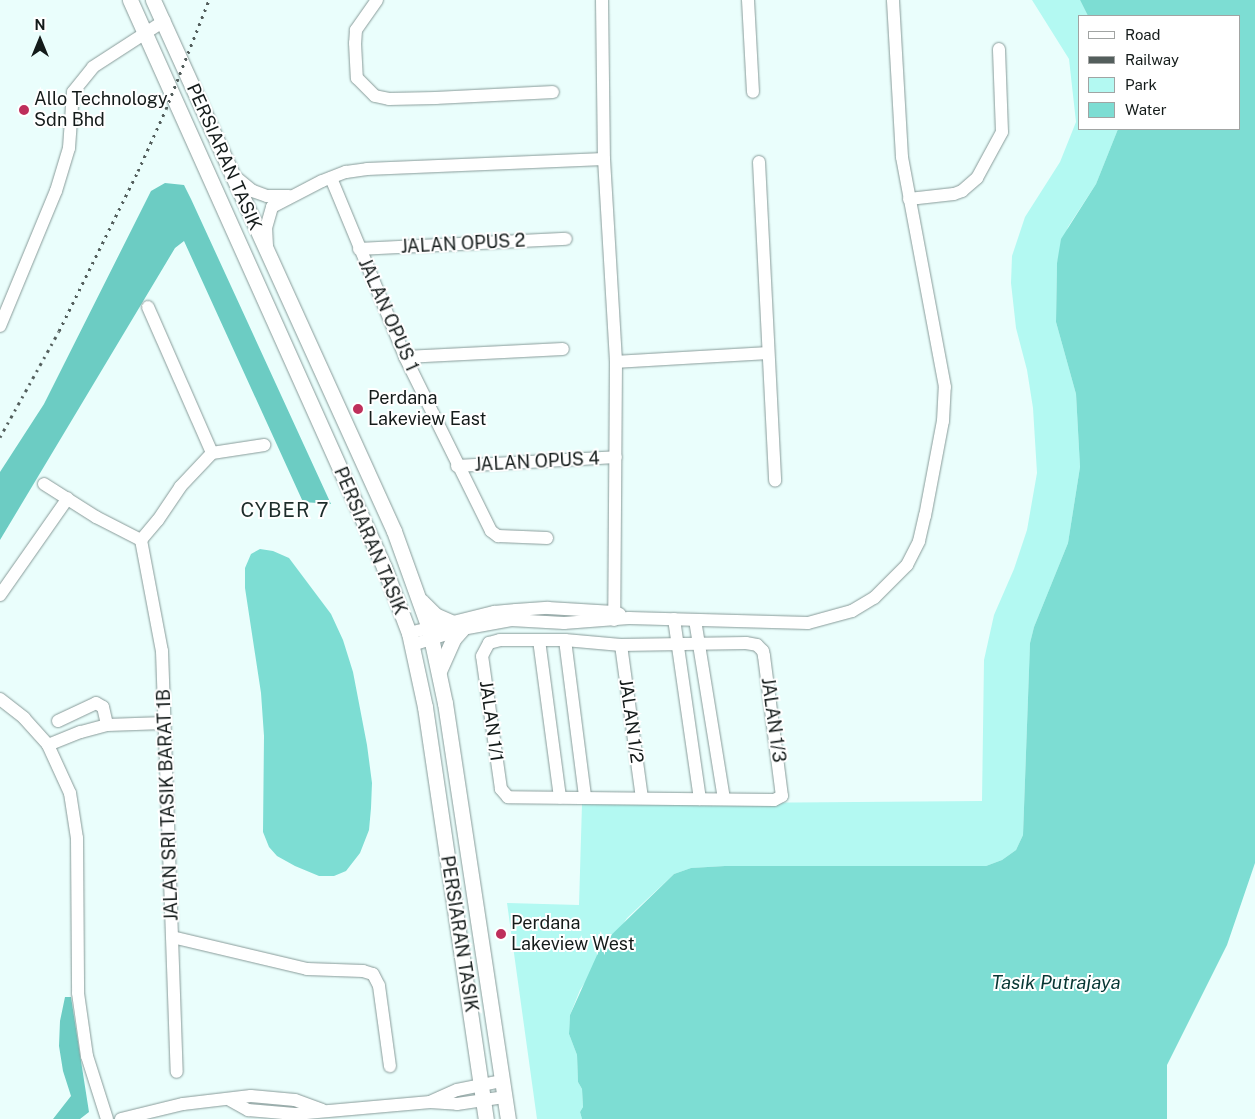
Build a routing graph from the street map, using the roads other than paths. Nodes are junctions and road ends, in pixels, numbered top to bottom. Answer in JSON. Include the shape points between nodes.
{"nodes":[{"id":1,"x":130,"y":0,"type":"edge"},
{"id":2,"x":153,"y":0,"type":"edge"},
{"id":3,"x":377,"y":0,"type":"edge"},
{"id":4,"x":602,"y":0,"type":"edge"},
{"id":5,"x":748,"y":0,"type":"edge"},
{"id":6,"x":894,"y":0,"type":"edge"},
{"id":7,"x":164,"y":21,"type":"junction"},
{"id":8,"x":145,"y":32,"type":"junction"},
{"id":9,"x":999,"y":49,"type":"dead end"},
{"id":10,"x":553,"y":92,"type":"dead end"},
{"id":11,"x":753,"y":92,"type":"dead end"},
{"id":12,"x":604,"y":160,"type":"junction"},
{"id":13,"x":758,"y":162,"type":"dead end"},
{"id":14,"x":231,"y":174,"type":"junction"},
{"id":15,"x":331,"y":178,"type":"junction"},
{"id":16,"x":296,"y":195,"type":"junction"},
{"id":17,"x":909,"y":199,"type":"junction"},
{"id":18,"x":566,"y":239,"type":"dead end"},
{"id":19,"x":359,"y":249,"type":"junction"},
{"id":20,"x":268,"y":254,"type":"junction"},
{"id":21,"x":148,"y":307,"type":"dead end"},
{"id":22,"x":2,"y":320,"type":"edge"},
{"id":23,"x":562,"y":349,"type":"dead end"},
{"id":24,"x":767,"y":353,"type":"junction"},
{"id":25,"x":406,"y":357,"type":"junction"},
{"id":26,"x":616,"y":362,"type":"junction"},
{"id":27,"x":264,"y":445,"type":"dead end"},
{"id":28,"x":212,"y":453,"type":"junction"},
{"id":29,"x":616,"y":457,"type":"junction"},
{"id":30,"x":457,"y":466,"type":"junction"},
{"id":31,"x":775,"y":481,"type":"dead end"},
{"id":32,"x":44,"y":484,"type":"dead end"},
{"id":33,"x":68,"y":498,"type":"junction"},
{"id":34,"x":547,"y":538,"type":"dead end"},
{"id":35,"x":141,"y":540,"type":"junction"},
{"id":36,"x":0,"y":594,"type":"edge"},
{"id":37,"x":420,"y":600,"type":"junction"},
{"id":38,"x":614,"y":616,"type":"junction"},
{"id":39,"x":674,"y":620,"type":"junction"},
{"id":40,"x":695,"y":620,"type":"junction"},
{"id":41,"x":457,"y":626,"type":"junction"},
{"id":42,"x":430,"y":634,"type":"junction"},
{"id":43,"x":410,"y":639,"type":"junction"},
{"id":44,"x":538,"y":640,"type":"junction"},
{"id":45,"x":565,"y":640,"type":"junction"},
{"id":46,"x":621,"y":644,"type":"junction"},
{"id":47,"x":678,"y":645,"type":"junction"},
{"id":48,"x":699,"y":646,"type":"junction"},
{"id":49,"x":439,"y":672,"type":"junction"},
{"id":50,"x":0,"y":699,"type":"edge"},
{"id":51,"x":58,"y":722,"type":"dead end"},
{"id":52,"x":164,"y":723,"type":"junction"},
{"id":53,"x":108,"y":725,"type":"junction"},
{"id":54,"x":48,"y":745,"type":"junction"},
{"id":55,"x":585,"y":797,"type":"junction"},
{"id":56,"x":560,"y":798,"type":"junction"},
{"id":57,"x":642,"y":798,"type":"junction"},
{"id":58,"x":700,"y":799,"type":"junction"},
{"id":59,"x":724,"y":799,"type":"junction"},
{"id":60,"x":172,"y":937,"type":"junction"},
{"id":61,"x":390,"y":1066,"type":"dead end"},
{"id":62,"x":177,"y":1072,"type":"dead end"},
{"id":63,"x":502,"y":1081,"type":"junction"},
{"id":64,"x":481,"y":1084,"type":"junction"},
{"id":65,"x":505,"y":1097,"type":"junction"},
{"id":66,"x":483,"y":1100,"type":"junction"},
{"id":67,"x":430,"y":1102,"type":"junction"},
{"id":68,"x":107,"y":1119,"type":"edge"},
{"id":69,"x":121,"y":1119,"type":"edge"},
{"id":70,"x":486,"y":1119,"type":"edge"},
{"id":71,"x":508,"y":1119,"type":"edge"}],
"edges":[{"from":1,"to":8,"type":"main road","name":"PERSIARAN TASIK"},
{"from":2,"to":7,"type":"main road","name":"PERSIARAN TASIK"},
{"from":3,"to":10,"type":"street","via":[[356,30],[355,43],[357,78],[375,96],[436,98]]},
{"from":4,"to":12,"type":"street"},
{"from":5,"to":11,"type":"street"},
{"from":6,"to":17,"type":"street","via":[[902,151]]},
{"from":7,"to":8,"type":"street"},
{"from":7,"to":14,"type":"main road","name":"PERSIARAN TASIK"},
{"from":8,"to":22,"type":"street","via":[[93,67],[73,92],[69,148],[56,191]]},
{"from":8,"to":43,"type":"main road","name":"PERSIARAN TASIK","via":[[384,567]]},
{"from":9,"to":17,"type":"street","via":[[1002,132],[977,178],[962,191]]},
{"from":12,"to":15,"type":"street","via":[[367,169]]},
{"from":12,"to":26,"type":"street"},
{"from":13,"to":24,"type":"street"},
{"from":14,"to":16,"type":"street","via":[[253,191],[267,196]]},
{"from":14,"to":20,"type":"main road","name":"PERSIARAN TASIK"},
{"from":15,"to":16,"type":"street"},
{"from":15,"to":19,"type":"street","name":"JALAN OPUS 1"},
{"from":16,"to":20,"type":"street","via":[[272,207],[266,228]]},
{"from":17,"to":40,"type":"street","via":[[941,363],[945,403],[926,516],[919,541],[907,565],[874,598],[852,611],[828,619],[782,624]]},
{"from":18,"to":19,"type":"street","name":"JALAN OPUS 2"},
{"from":19,"to":25,"type":"street","name":"JALAN OPUS 1"},
{"from":20,"to":37,"type":"main road","name":"PERSIARAN TASIK","via":[[394,530]]},
{"from":21,"to":28,"type":"street"},
{"from":23,"to":25,"type":"street"},
{"from":24,"to":26,"type":"street"},
{"from":24,"to":31,"type":"street"},
{"from":25,"to":30,"type":"street","name":"JALAN OPUS 1"},
{"from":26,"to":29,"type":"street"},
{"from":27,"to":28,"type":"street"},
{"from":28,"to":35,"type":"street","via":[[180,487]]},
{"from":29,"to":30,"type":"street","name":"JALAN OPUS 4"},
{"from":29,"to":38,"type":"street"},
{"from":30,"to":34,"type":"street","name":"JALAN OPUS 1","via":[[491,531],[498,536]]},
{"from":32,"to":33,"type":"street"},
{"from":33,"to":35,"type":"street","via":[[96,517]]},
{"from":33,"to":36,"type":"street"},
{"from":35,"to":52,"type":"street","name":"JALAN SRI TASIK BARAT 1B","via":[[162,651]]},
{"from":37,"to":41,"type":"main road","via":[[435,615]]},
{"from":37,"to":42,"type":"main road","name":"PERSIARAN TASIK"},
{"from":38,"to":39,"type":"street"},
{"from":38,"to":41,"type":"street","via":[[584,616],[548,608]]},
{"from":39,"to":40,"type":"street"},
{"from":39,"to":47,"type":"street"},
{"from":40,"to":48,"type":"street"},
{"from":41,"to":42,"type":"street"},
{"from":41,"to":49,"type":"main road"},
{"from":42,"to":43,"type":"street"},
{"from":42,"to":49,"type":"main road","name":"PERSIARAN TASIK"},
{"from":43,"to":64,"type":"main road","name":"PERSIARAN TASIK","via":[[428,727]]},
{"from":44,"to":45,"type":"street"},
{"from":44,"to":56,"type":"street"},
{"from":44,"to":56,"type":"street","name":"JALAN 1/1","via":[[494,641],[485,647],[482,656],[504,794],[513,798]]},
{"from":45,"to":46,"type":"street"},
{"from":45,"to":55,"type":"street"},
{"from":46,"to":47,"type":"street"},
{"from":46,"to":57,"type":"street","name":"JALAN 1/2"},
{"from":47,"to":48,"type":"street"},
{"from":47,"to":58,"type":"street"},
{"from":48,"to":59,"type":"street"},
{"from":48,"to":59,"type":"street","name":"JALAN 1/3","via":[[752,644],[760,648],[764,656],[782,796],[774,800]]},
{"from":49,"to":63,"type":"main road","name":"PERSIARAN TASIK"},
{"from":50,"to":54,"type":"street","via":[[24,718]]},
{"from":51,"to":53,"type":"street","via":[[96,703],[103,707]]},
{"from":52,"to":53,"type":"street"},
{"from":52,"to":60,"type":"street","name":"JALAN SRI TASIK BARAT 1B"},
{"from":53,"to":54,"type":"street"},
{"from":54,"to":68,"type":"street","via":[[70,793],[74,813],[78,859],[78,993],[87,1056]]},
{"from":55,"to":56,"type":"street"},
{"from":55,"to":57,"type":"street"},
{"from":57,"to":58,"type":"street"},
{"from":58,"to":59,"type":"street"},
{"from":60,"to":61,"type":"street","via":[[307,969],[373,974],[379,986]]},
{"from":60,"to":62,"type":"street","name":"JALAN SRI TASIK BARAT 1B"},
{"from":63,"to":64,"type":"street"},
{"from":63,"to":65,"type":"main road","name":"PERSIARAN TASIK"},
{"from":64,"to":66,"type":"main road","name":"PERSIARAN TASIK"},
{"from":64,"to":67,"type":"street"},
{"from":65,"to":66,"type":"street"},
{"from":65,"to":71,"type":"main road","name":"PERSIARAN TASIK"},
{"from":66,"to":67,"type":"street","via":[[457,1104]]},
{"from":66,"to":70,"type":"main road","name":"PERSIARAN TASIK"},
{"from":67,"to":69,"type":"street","via":[[295,1114],[248,1110],[230,1100],[183,1104]]}]}
